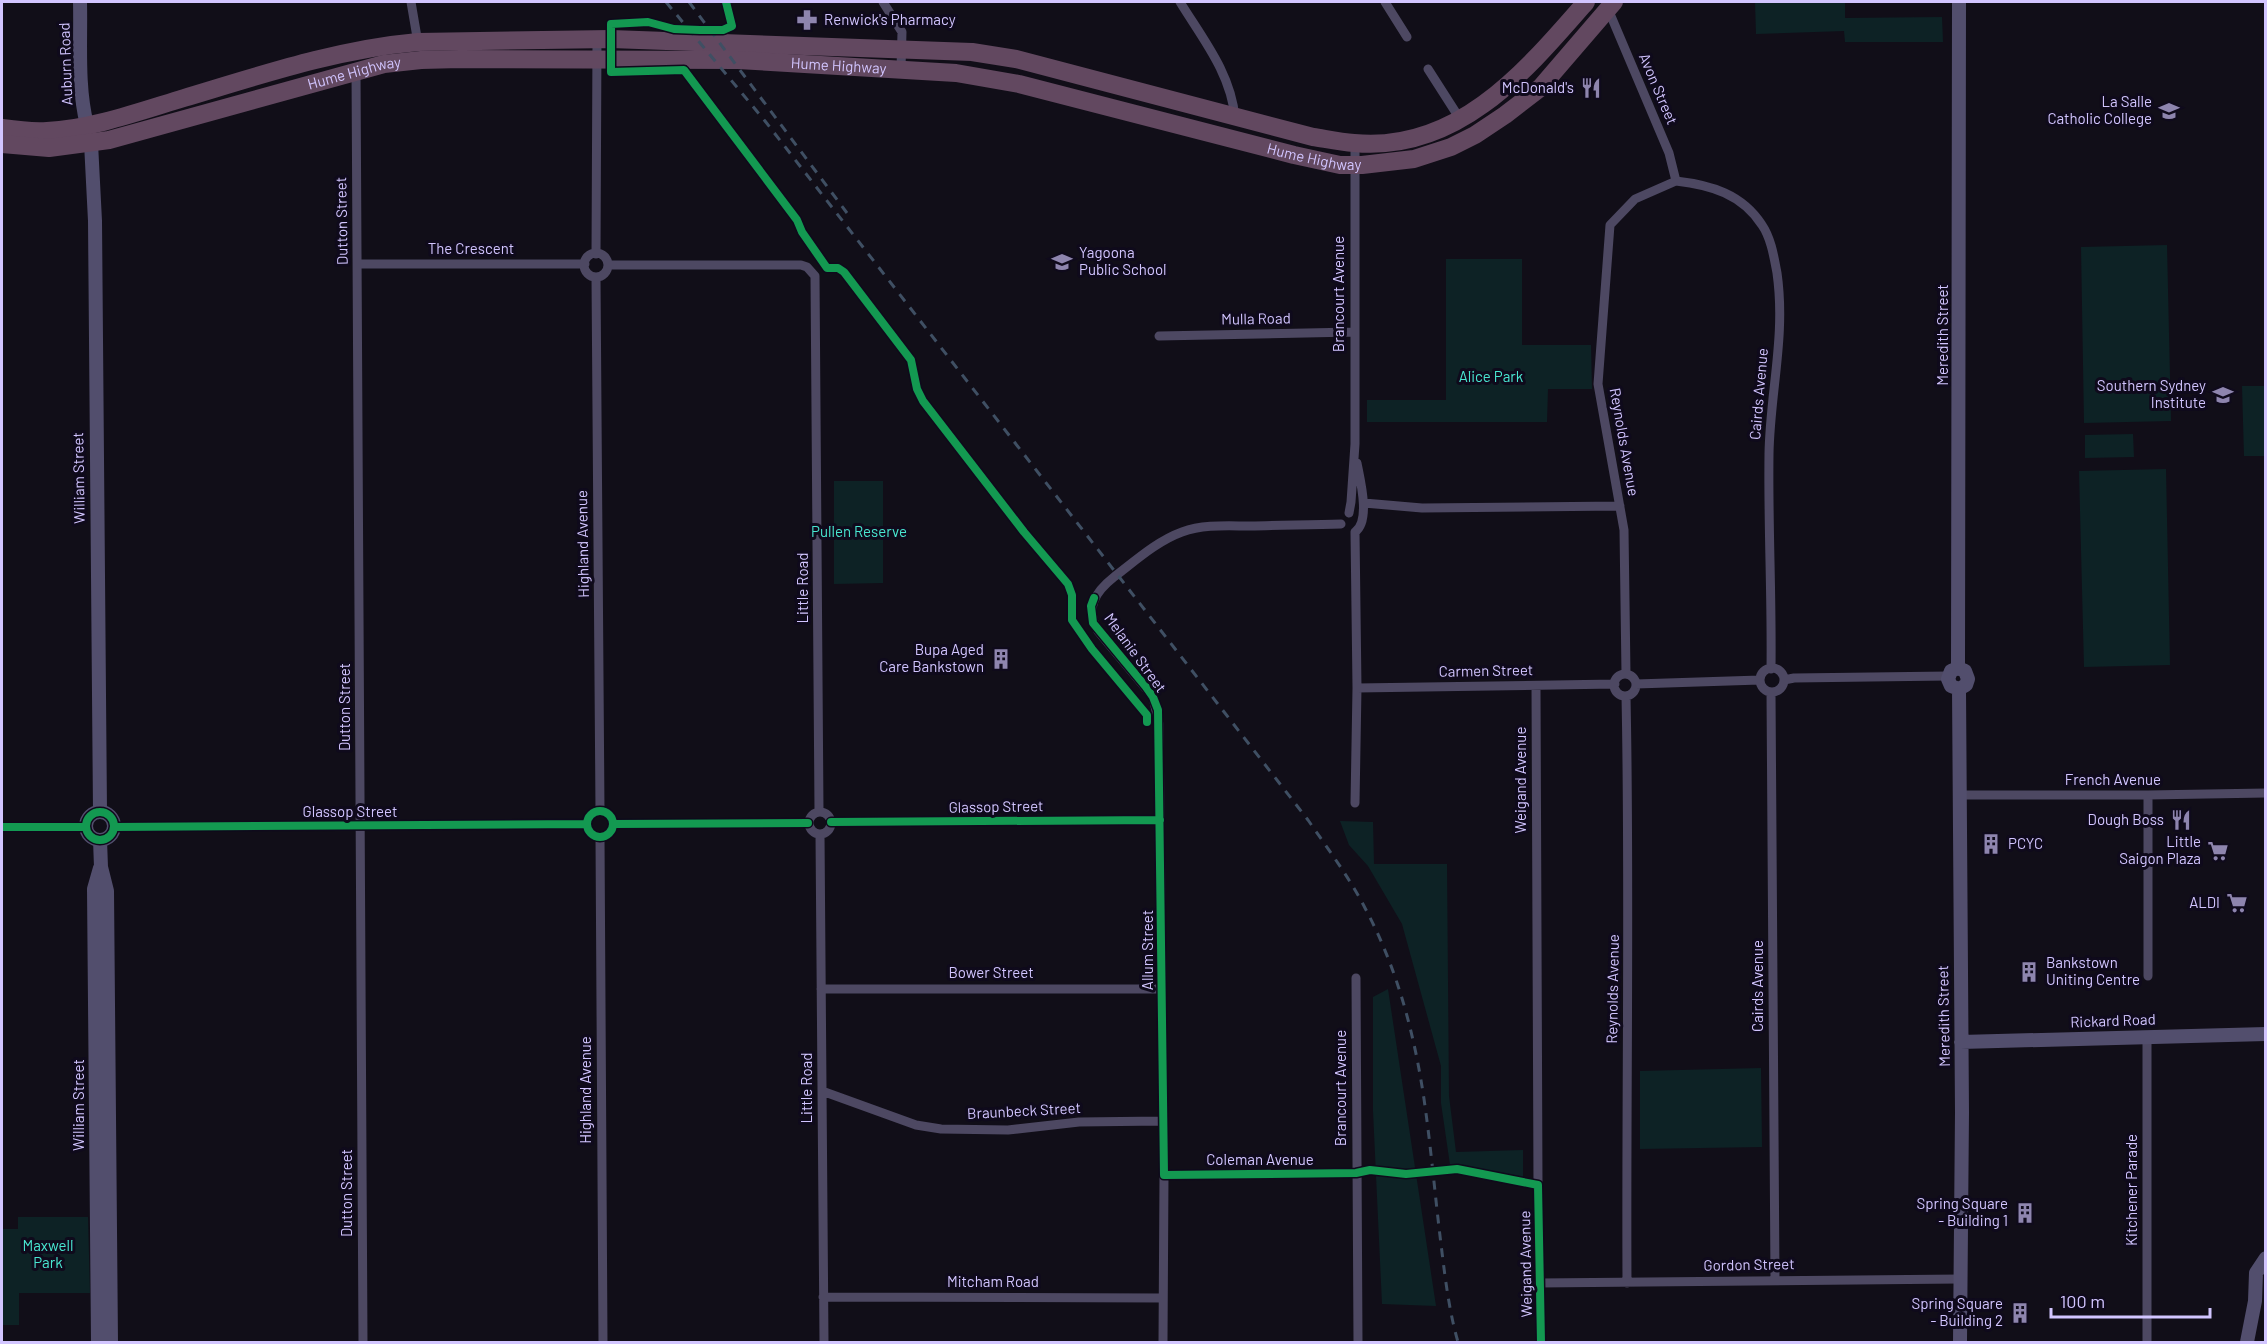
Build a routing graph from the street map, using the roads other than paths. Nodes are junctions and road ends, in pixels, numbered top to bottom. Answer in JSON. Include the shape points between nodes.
{"nodes":[{"id":1,"x":80,"y":2,"type":"edge"},
{"id":2,"x":411,"y":2,"type":"edge"},
{"id":3,"x":883,"y":2,"type":"edge"},
{"id":4,"x":1180,"y":2,"type":"edge"},
{"id":5,"x":1385,"y":2,"type":"edge"},
{"id":6,"x":1586,"y":2,"type":"edge"},
{"id":7,"x":1959,"y":2,"type":"edge"},
{"id":8,"x":1611,"y":5,"type":"edge"},
{"id":9,"x":1407,"y":37,"type":"dead end"},
{"id":10,"x":597,"y":39,"type":"junction"},
{"id":11,"x":902,"y":48,"type":"junction"},
{"id":12,"x":420,"y":51,"type":"junction"},
{"id":13,"x":597,"y":61,"type":"junction"},
{"id":14,"x":901,"y":69,"type":"junction"},
{"id":15,"x":1428,"y":69,"type":"dead end"},
{"id":16,"x":356,"y":70,"type":"junction"},
{"id":17,"x":1235,"y":118,"type":"junction"},
{"id":18,"x":1460,"y":119,"type":"junction"},
{"id":19,"x":87,"y":124,"type":"junction"},
{"id":20,"x":2,"y":128,"type":"edge"},
{"id":21,"x":91,"y":143,"type":"junction"},
{"id":22,"x":2,"y":144,"type":"edge"},
{"id":23,"x":1355,"y":144,"type":"junction"},
{"id":24,"x":1354,"y":165,"type":"junction"},
{"id":25,"x":1676,"y":181,"type":"junction"},
{"id":26,"x":596,"y":254,"type":"junction"},
{"id":27,"x":358,"y":264,"type":"junction"},
{"id":28,"x":585,"y":264,"type":"junction"},
{"id":29,"x":608,"y":266,"type":"junction"},
{"id":30,"x":596,"y":277,"type":"junction"},
{"id":31,"x":1354,"y":332,"type":"junction"},
{"id":32,"x":1159,"y":336,"type":"dead end"},
{"id":33,"x":1355,"y":444,"type":"junction"},
{"id":34,"x":1364,"y":503,"type":"junction"},
{"id":35,"x":1620,"y":506,"type":"junction"},
{"id":36,"x":1349,"y":513,"type":"junction"},
{"id":37,"x":1362,"y":521,"type":"junction"},
{"id":38,"x":1341,"y":524,"type":"junction"},
{"id":39,"x":1355,"y":532,"type":"junction"},
{"id":40,"x":1771,"y":669,"type":"junction"},
{"id":41,"x":1953,"y":672,"type":"junction"},
{"id":42,"x":1626,"y":674,"type":"junction"},
{"id":43,"x":1760,"y":680,"type":"junction"},
{"id":44,"x":1784,"y":680,"type":"junction"},
{"id":45,"x":1615,"y":684,"type":"junction"},
{"id":46,"x":1636,"y":684,"type":"junction"},
{"id":47,"x":1536,"y":686,"type":"junction"},
{"id":48,"x":1357,"y":688,"type":"junction"},
{"id":49,"x":1771,"y":692,"type":"junction"},
{"id":50,"x":1626,"y":696,"type":"junction"},
{"id":51,"x":1159,"y":724,"type":"joint"},
{"id":52,"x":2265,"y":793,"type":"edge"},
{"id":53,"x":1960,"y":795,"type":"junction"},
{"id":54,"x":2148,"y":795,"type":"junction"},
{"id":55,"x":1354,"y":803,"type":"dead end"},
{"id":56,"x":600,"y":811,"type":"junction"},
{"id":57,"x":819,"y":811,"type":"junction"},
{"id":58,"x":100,"y":812,"type":"junction"},
{"id":59,"x":1160,"y":820,"type":"junction"},
{"id":60,"x":831,"y":822,"type":"junction"},
{"id":61,"x":808,"y":823,"type":"junction"},
{"id":62,"x":587,"y":824,"type":"junction"},
{"id":63,"x":613,"y":824,"type":"junction"},
{"id":64,"x":360,"y":825,"type":"junction"},
{"id":65,"x":2,"y":827,"type":"edge"},
{"id":66,"x":86,"y":827,"type":"junction"},
{"id":67,"x":114,"y":827,"type":"junction"},
{"id":68,"x":820,"y":834,"type":"junction"},
{"id":69,"x":600,"y":837,"type":"junction"},
{"id":70,"x":100,"y":840,"type":"junction"},
{"id":71,"x":100,"y":867,"type":"junction"},
{"id":72,"x":2148,"y":976,"type":"dead end"},
{"id":73,"x":1356,"y":978,"type":"dead end"},
{"id":74,"x":821,"y":989,"type":"junction"},
{"id":75,"x":1162,"y":989,"type":"junction"},
{"id":76,"x":2265,"y":1034,"type":"edge"},
{"id":77,"x":2147,"y":1037,"type":"junction"},
{"id":78,"x":1961,"y":1042,"type":"junction"},
{"id":79,"x":822,"y":1091,"type":"junction"},
{"id":80,"x":1162,"y":1121,"type":"junction"},
{"id":81,"x":1356,"y":1173,"type":"junction"},
{"id":82,"x":1164,"y":1175,"type":"junction"},
{"id":83,"x":2264,"y":1263,"type":"edge"},
{"id":84,"x":1960,"y":1279,"type":"junction"},
{"id":85,"x":1775,"y":1280,"type":"junction"},
{"id":86,"x":1539,"y":1283,"type":"junction"},
{"id":87,"x":1627,"y":1283,"type":"junction"},
{"id":88,"x":2261,"y":1285,"type":"edge"},
{"id":89,"x":824,"y":1297,"type":"junction"},
{"id":90,"x":1162,"y":1298,"type":"junction"},
{"id":91,"x":2265,"y":1300,"type":"edge"},
{"id":92,"x":2249,"y":1336,"type":"edge"},
{"id":93,"x":98,"y":1342,"type":"edge"},
{"id":94,"x":111,"y":1342,"type":"edge"},
{"id":95,"x":363,"y":1342,"type":"edge"},
{"id":96,"x":603,"y":1342,"type":"edge"},
{"id":97,"x":824,"y":1342,"type":"edge"},
{"id":98,"x":1163,"y":1342,"type":"edge"},
{"id":99,"x":1358,"y":1342,"type":"edge"},
{"id":100,"x":1541,"y":1342,"type":"edge"},
{"id":101,"x":1960,"y":1342,"type":"edge"},
{"id":102,"x":2147,"y":1342,"type":"edge"}],
"edges":[{"from":1,"to":19,"type":"street","name":"Auburn Road","via":[[81,88]]},
{"from":2,"to":12,"type":"street"},
{"from":3,"to":11,"type":"street","via":[[902,32]]},
{"from":4,"to":17,"type":"street","via":[[1220,66]]},
{"from":5,"to":9,"type":"street"},
{"from":6,"to":18,"type":"highway","name":"Hume Highway","via":[[1534,62]]},
{"from":7,"to":41,"type":"street","name":"Meredith Street"},
{"from":8,"to":24,"type":"highway","name":"Hume Highway","via":[[1540,88],[1475,135],[1414,159]]},
{"from":8,"to":25,"type":"street","name":"Avon Street","via":[[1669,153]]},
{"from":10,"to":11,"type":"highway","name":"Hume Highway"},
{"from":10,"to":12,"type":"highway","name":"Hume Highway"},
{"from":10,"to":13,"type":"street"},
{"from":11,"to":14,"type":"street"},
{"from":11,"to":17,"type":"highway","name":"Hume Highway","via":[[1016,59]]},
{"from":12,"to":13,"type":"highway","name":"Hume Highway"},
{"from":12,"to":16,"type":"highway","name":"Hume Highway"},
{"from":12,"to":19,"type":"highway","name":"Hume Highway","via":[[369,48],[327,57]]},
{"from":13,"to":14,"type":"highway","name":"Hume Highway","via":[[738,60]]},
{"from":13,"to":26,"type":"street"},
{"from":14,"to":24,"type":"highway","name":"Hume Highway","via":[[1019,84],[1294,155]]},
{"from":15,"to":18,"type":"street"},
{"from":16,"to":21,"type":"highway","name":"Hume Highway"},
{"from":16,"to":27,"type":"street","name":"Dutton Street"},
{"from":17,"to":23,"type":"highway","name":"Hume Highway"},
{"from":18,"to":23,"type":"highway","name":"Hume Highway","via":[[1422,136]]},
{"from":19,"to":20,"type":"highway","name":"Hume Highway","via":[[47,131]]},
{"from":19,"to":21,"type":"highway"},
{"from":21,"to":22,"type":"highway","name":"Hume Highway","via":[[49,148]]},
{"from":21,"to":58,"type":"street","name":"William Street"},
{"from":23,"to":24,"type":"street","name":"Brancourt Avenue"},
{"from":24,"to":31,"type":"street","name":"Brancourt Avenue"},
{"from":25,"to":35,"type":"street","name":"Reynolds Avenue","via":[[1635,199],[1610,225],[1598,384]]},
{"from":25,"to":40,"type":"street","name":"Cairds Avenue","via":[[1725,192],[1747,206],[1763,226],[1775,259],[1781,327],[1769,452]]},
{"from":26,"to":28,"type":"street"},
{"from":26,"to":29,"type":"street","via":[[606,258]]},
{"from":27,"to":28,"type":"street","name":"The Crescent"},
{"from":27,"to":64,"type":"street","name":"Dutton Street"},
{"from":28,"to":30,"type":"street","via":[[586,272]]},
{"from":29,"to":30,"type":"street","via":[[606,273]]},
{"from":29,"to":57,"type":"street","name":"Little Road","via":[[801,265],[812,271],[817,282]]},
{"from":30,"to":56,"type":"street","name":"Highland Avenue"},
{"from":31,"to":32,"type":"street","name":"Mulla Road"},
{"from":31,"to":33,"type":"street","name":"Brancourt Avenue"},
{"from":33,"to":34,"type":"street","name":"Brancourt Avenue"},
{"from":33,"to":36,"type":"street","name":"Brancourt Avenue"},
{"from":34,"to":35,"type":"street","via":[[1422,507]]},
{"from":34,"to":37,"type":"street","name":"Brancourt Avenue"},
{"from":35,"to":42,"type":"street","name":"Reynolds Avenue","via":[[1624,530]]},
{"from":36,"to":37,"type":"street","via":[[1356,513]]},
{"from":36,"to":38,"type":"street"},
{"from":37,"to":39,"type":"street"},
{"from":38,"to":39,"type":"street","via":[[1346,531]]},
{"from":38,"to":51,"type":"street","name":"Melanie Street","via":[[1194,529],[1173,536],[1104,585],[1091,606],[1093,623],[1153,697]]},
{"from":39,"to":48,"type":"street"},
{"from":40,"to":43,"type":"street"},
{"from":40,"to":44,"type":"street","via":[[1780,672]]},
{"from":41,"to":44,"type":"street"},
{"from":41,"to":53,"type":"street","name":"Meredith Street","via":[[1965,670],[1968,679],[1959,688]]},
{"from":42,"to":45,"type":"street","via":[[1617,678]]},
{"from":42,"to":46,"type":"street"},
{"from":43,"to":46,"type":"street"},
{"from":43,"to":49,"type":"street","via":[[1764,689]]},
{"from":44,"to":49,"type":"street","via":[[1780,689]]},
{"from":45,"to":47,"type":"street","name":"Carmen Street"},
{"from":45,"to":50,"type":"street","via":[[1618,692]]},
{"from":46,"to":50,"type":"street"},
{"from":47,"to":48,"type":"street","name":"Carmen Street"},
{"from":47,"to":86,"type":"street","name":"Weigand Avenue"},
{"from":48,"to":55,"type":"street"},
{"from":49,"to":85,"type":"street","name":"Cairds Avenue"},
{"from":50,"to":87,"type":"street","name":"Reynolds Avenue"},
{"from":51,"to":59,"type":"street","name":"Allum Street"},
{"from":52,"to":54,"type":"street","name":"French Avenue"},
{"from":53,"to":54,"type":"street","name":"French Avenue"},
{"from":53,"to":78,"type":"street","name":"Meredith Street"},
{"from":54,"to":72,"type":"street"},
{"from":56,"to":62,"type":"street","via":[[590,816]]},
{"from":56,"to":63,"type":"street","via":[[608,814]]},
{"from":57,"to":60,"type":"street","via":[[826,813]]},
{"from":57,"to":61,"type":"street","via":[[810,816]]},
{"from":58,"to":66,"type":"street","via":[[92,814]]},
{"from":58,"to":67,"type":"street","via":[[112,818]]},
{"from":59,"to":60,"type":"street","name":"Glassop Street"},
{"from":59,"to":75,"type":"street","name":"Allum Street"},
{"from":60,"to":68,"type":"street","via":[[829,829]]},
{"from":61,"to":63,"type":"street"},
{"from":61,"to":68,"type":"street","via":[[813,832]]},
{"from":62,"to":64,"type":"street","name":"Glassop Street"},
{"from":62,"to":69,"type":"street","via":[[590,832]]},
{"from":63,"to":69,"type":"street","via":[[609,834]]},
{"from":64,"to":67,"type":"street","name":"Glassop Street"},
{"from":64,"to":95,"type":"street","name":"Dutton Street"},
{"from":65,"to":66,"type":"street"},
{"from":66,"to":70,"type":"street","via":[[89,834]]},
{"from":67,"to":70,"type":"street","via":[[108,837]]},
{"from":68,"to":74,"type":"street","name":"Little Road"},
{"from":69,"to":96,"type":"street","name":"Highland Avenue"},
{"from":70,"to":71,"type":"street","name":"William Street"},
{"from":71,"to":93,"type":"street","name":"William Street","via":[[94,890]]},
{"from":71,"to":94,"type":"street","name":"William Street","via":[[107,891]]},
{"from":73,"to":81,"type":"street","name":"Brancourt Avenue"},
{"from":74,"to":75,"type":"street","name":"Bower Street"},
{"from":74,"to":79,"type":"street","name":"Little Road"},
{"from":75,"to":80,"type":"street","name":"Allum Street"},
{"from":76,"to":77,"type":"street","name":"Rickard Road"},
{"from":77,"to":78,"type":"street","name":"Rickard Road"},
{"from":77,"to":102,"type":"street","name":"Kitchener Parade"},
{"from":78,"to":84,"type":"street","name":"Meredith Street"},
{"from":79,"to":80,"type":"street","name":"Braunbeck Street","via":[[916,1125],[941,1129],[1008,1130],[1079,1122]]},
{"from":79,"to":89,"type":"street","name":"Little Road"},
{"from":80,"to":82,"type":"street","name":"Allum Street"},
{"from":81,"to":82,"type":"street","name":"Coleman Avenue"},
{"from":81,"to":99,"type":"street","name":"Brancourt Avenue"},
{"from":82,"to":90,"type":"street","name":"Allum Street"},
{"from":83,"to":88,"type":"street","via":[[2256,1273]]},
{"from":84,"to":85,"type":"street","name":"Gordon Street"},
{"from":84,"to":101,"type":"street","name":"Meredith Street"},
{"from":85,"to":87,"type":"street","name":"Gordon Street"},
{"from":86,"to":87,"type":"street","name":"Gordon Street"},
{"from":86,"to":100,"type":"street","name":"Weigand Avenue"},
{"from":88,"to":92,"type":"street"},
{"from":89,"to":90,"type":"street","name":"Mitcham Road"},
{"from":89,"to":97,"type":"street","name":"Little Road"},
{"from":90,"to":98,"type":"street","name":"Allum Street"},
{"from":91,"to":92,"type":"street"}]}
